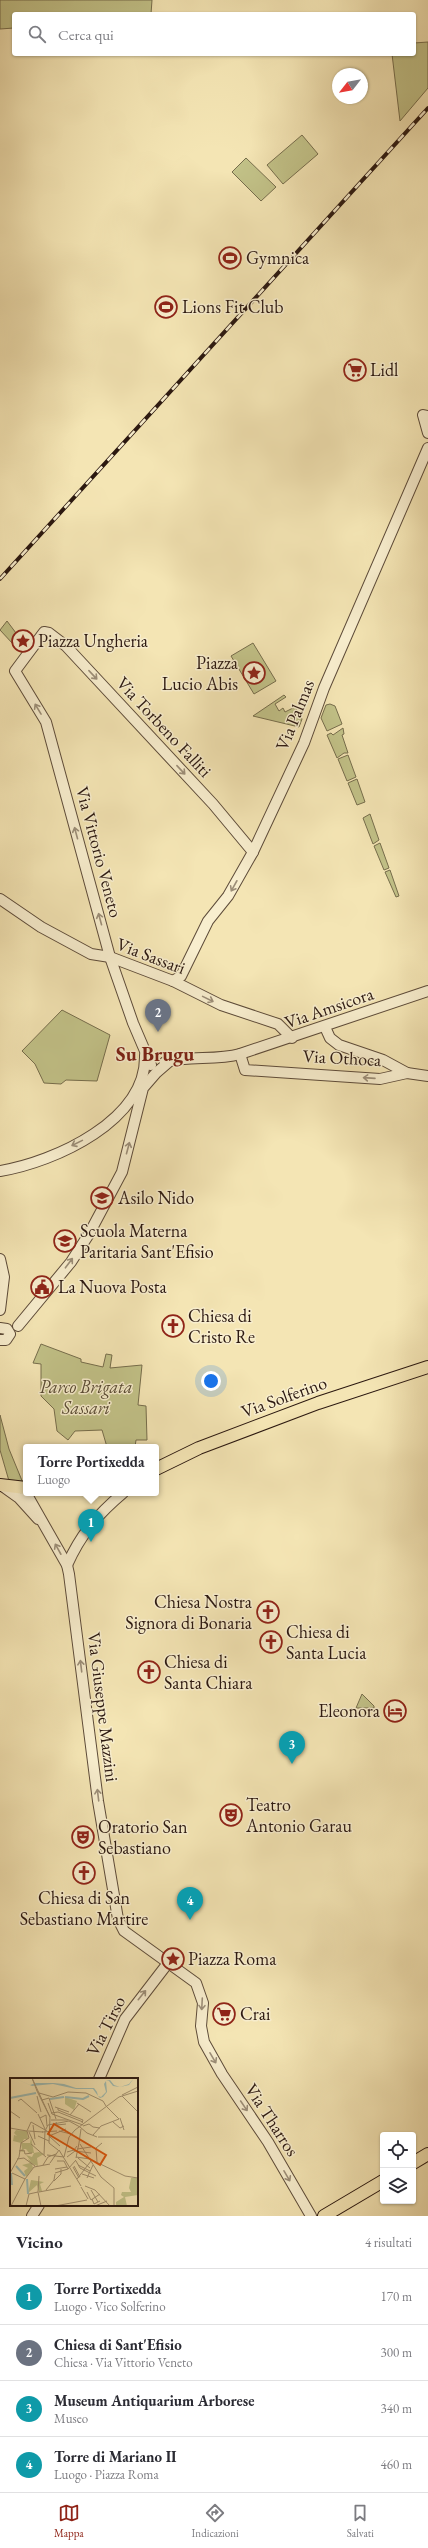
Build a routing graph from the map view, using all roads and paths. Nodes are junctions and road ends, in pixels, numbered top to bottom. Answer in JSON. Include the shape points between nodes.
{"nodes":[{"id":1,"x":428,"y":448,"type":"edge"},
{"id":2,"x":44,"y":632,"type":"joint"},
{"id":3,"x":253,"y":852,"type":"junction"},
{"id":4,"x":0,"y":899,"type":"edge"},
{"id":5,"x":110,"y":957,"type":"junction"},
{"id":6,"x":172,"y":981,"type":"junction"},
{"id":7,"x":428,"y":991,"type":"edge"},
{"id":8,"x":325,"y":1027,"type":"junction"},
{"id":9,"x":292,"y":1038,"type":"junction"},
{"id":10,"x":240,"y":1054,"type":"junction"},
{"id":11,"x":150,"y":1070,"type":"junction"},
{"id":12,"x":407,"y":1073,"type":"junction"},
{"id":13,"x":428,"y":1076,"type":"edge"},
{"id":14,"x":140,"y":1092,"type":"junction"},
{"id":15,"x":0,"y":1171,"type":"edge"},
{"id":16,"x":0,"y":1259,"type":"edge"},
{"id":17,"x":0,"y":1310,"type":"edge"},
{"id":18,"x":0,"y":1318,"type":"edge"},
{"id":19,"x":4,"y":1335,"type":"edge"},
{"id":20,"x":428,"y":1367,"type":"edge"},
{"id":21,"x":159,"y":1468,"type":"edge"},
{"id":22,"x":1,"y":1485,"type":"edge"},
{"id":23,"x":23,"y":1490,"type":"edge"},
{"id":24,"x":29,"y":1496,"type":"edge"},
{"id":25,"x":119,"y":1496,"type":"edge"},
{"id":26,"x":41,"y":1521,"type":"junction"},
{"id":27,"x":67,"y":1565,"type":"junction"},
{"id":28,"x":168,"y":1963,"type":"junction"},
{"id":29,"x":99,"y":2078,"type":"edge"},
{"id":30,"x":428,"y":2154,"type":"edge"},
{"id":31,"x":416,"y":2161,"type":"edge"},
{"id":32,"x":380,"y":2183,"type":"edge"},
{"id":33,"x":38,"y":2206,"type":"edge"},
{"id":34,"x":32,"y":2216,"type":"edge"},
{"id":35,"x":311,"y":2216,"type":"edge"},
{"id":36,"x":324,"y":2216,"type":"edge"}],
"edges":[{"from":1,"to":3,"type":"street","name":"Via Palmas","via":[[324,688],[304,743]]},
{"from":2,"to":3,"type":"street","name":"Via Torbeno Falliti","one_way":true,"via":[[49,632],[66,646],[213,804]]},
{"from":5,"to":2,"type":"street","name":"Via Vittorio Veneto","one_way":true,"via":[[46,722],[15,671]]},
{"from":3,"to":6,"type":"street","name":"Via Palmas","one_way":true,"via":[[228,896],[208,921],[181,976]]},
{"from":4,"to":5,"type":"street","name":"Via Sassari","via":[[60,939],[91,954]]},
{"from":5,"to":6,"type":"street","name":"Via Sassari"},
{"from":5,"to":11,"type":"street","name":"Via Vittorio Veneto","via":[[133,1023],[144,1045]]},
{"from":6,"to":9,"type":"street","name":"Via Sassari","one_way":true,"via":[[222,1005],[278,1024]]},
{"from":7,"to":8,"type":"street","name":"Via Amsicora"},
{"from":8,"to":9,"type":"street","name":"Via Amsicora"},
{"from":8,"to":12,"type":"street","via":[[330,1038],[339,1045],[383,1060]]},
{"from":9,"to":10,"type":"street","name":"Via Amsicora"},
{"from":10,"to":11,"type":"street","name":"Via Amsicora","via":[[214,1059],[190,1057],[171,1060]]},
{"from":12,"to":10,"type":"street","name":"Via Othoca","one_way":true,"via":[[380,1079],[245,1070]]},
{"from":11,"to":14,"type":"street"},
{"from":12,"to":13,"type":"street","name":"Via Othoca"},
{"from":14,"to":15,"type":"street","one_way":true,"via":[[114,1118],[87,1138],[65,1149]]},
{"from":19,"to":14,"type":"street","one_way":true,"via":[[18,1326],[70,1262],[89,1234],[122,1172]]},
{"from":16,"to":17,"type":"street","via":[[4,1277]]},
{"from":18,"to":19,"type":"street"},
{"from":20,"to":21,"type":"main road","name":"Via Solferino","via":[[199,1448]]},
{"from":22,"to":23,"type":"main road"},
{"from":22,"to":26,"type":"street","name":"Via Giuseppe Mazzini","via":[[19,1498]]},
{"from":24,"to":26,"type":"street","name":"Via Giuseppe Mazzini"},
{"from":25,"to":27,"type":"street","via":[[104,1509],[80,1537]]},
{"from":27,"to":26,"type":"street","name":"Via Giuseppe Mazzini","one_way":true},
{"from":28,"to":27,"type":"street","name":"Via Giuseppe Mazzini","one_way":true,"via":[[124,1931],[118,1920],[98,1801]]},
{"from":29,"to":28,"type":"street","name":"Via Tirso","one_way":true,"via":[[125,2019]]},
{"from":28,"to":35,"type":"street","name":"Via Tharros","one_way":true,"via":[[196,1983],[203,2003],[201,2026],[204,2042],[222,2074],[268,2142]]},
{"from":30,"to":31,"type":"main road"},
{"from":32,"to":36,"type":"main road"},
{"from":33,"to":34,"type":"street"}]}
